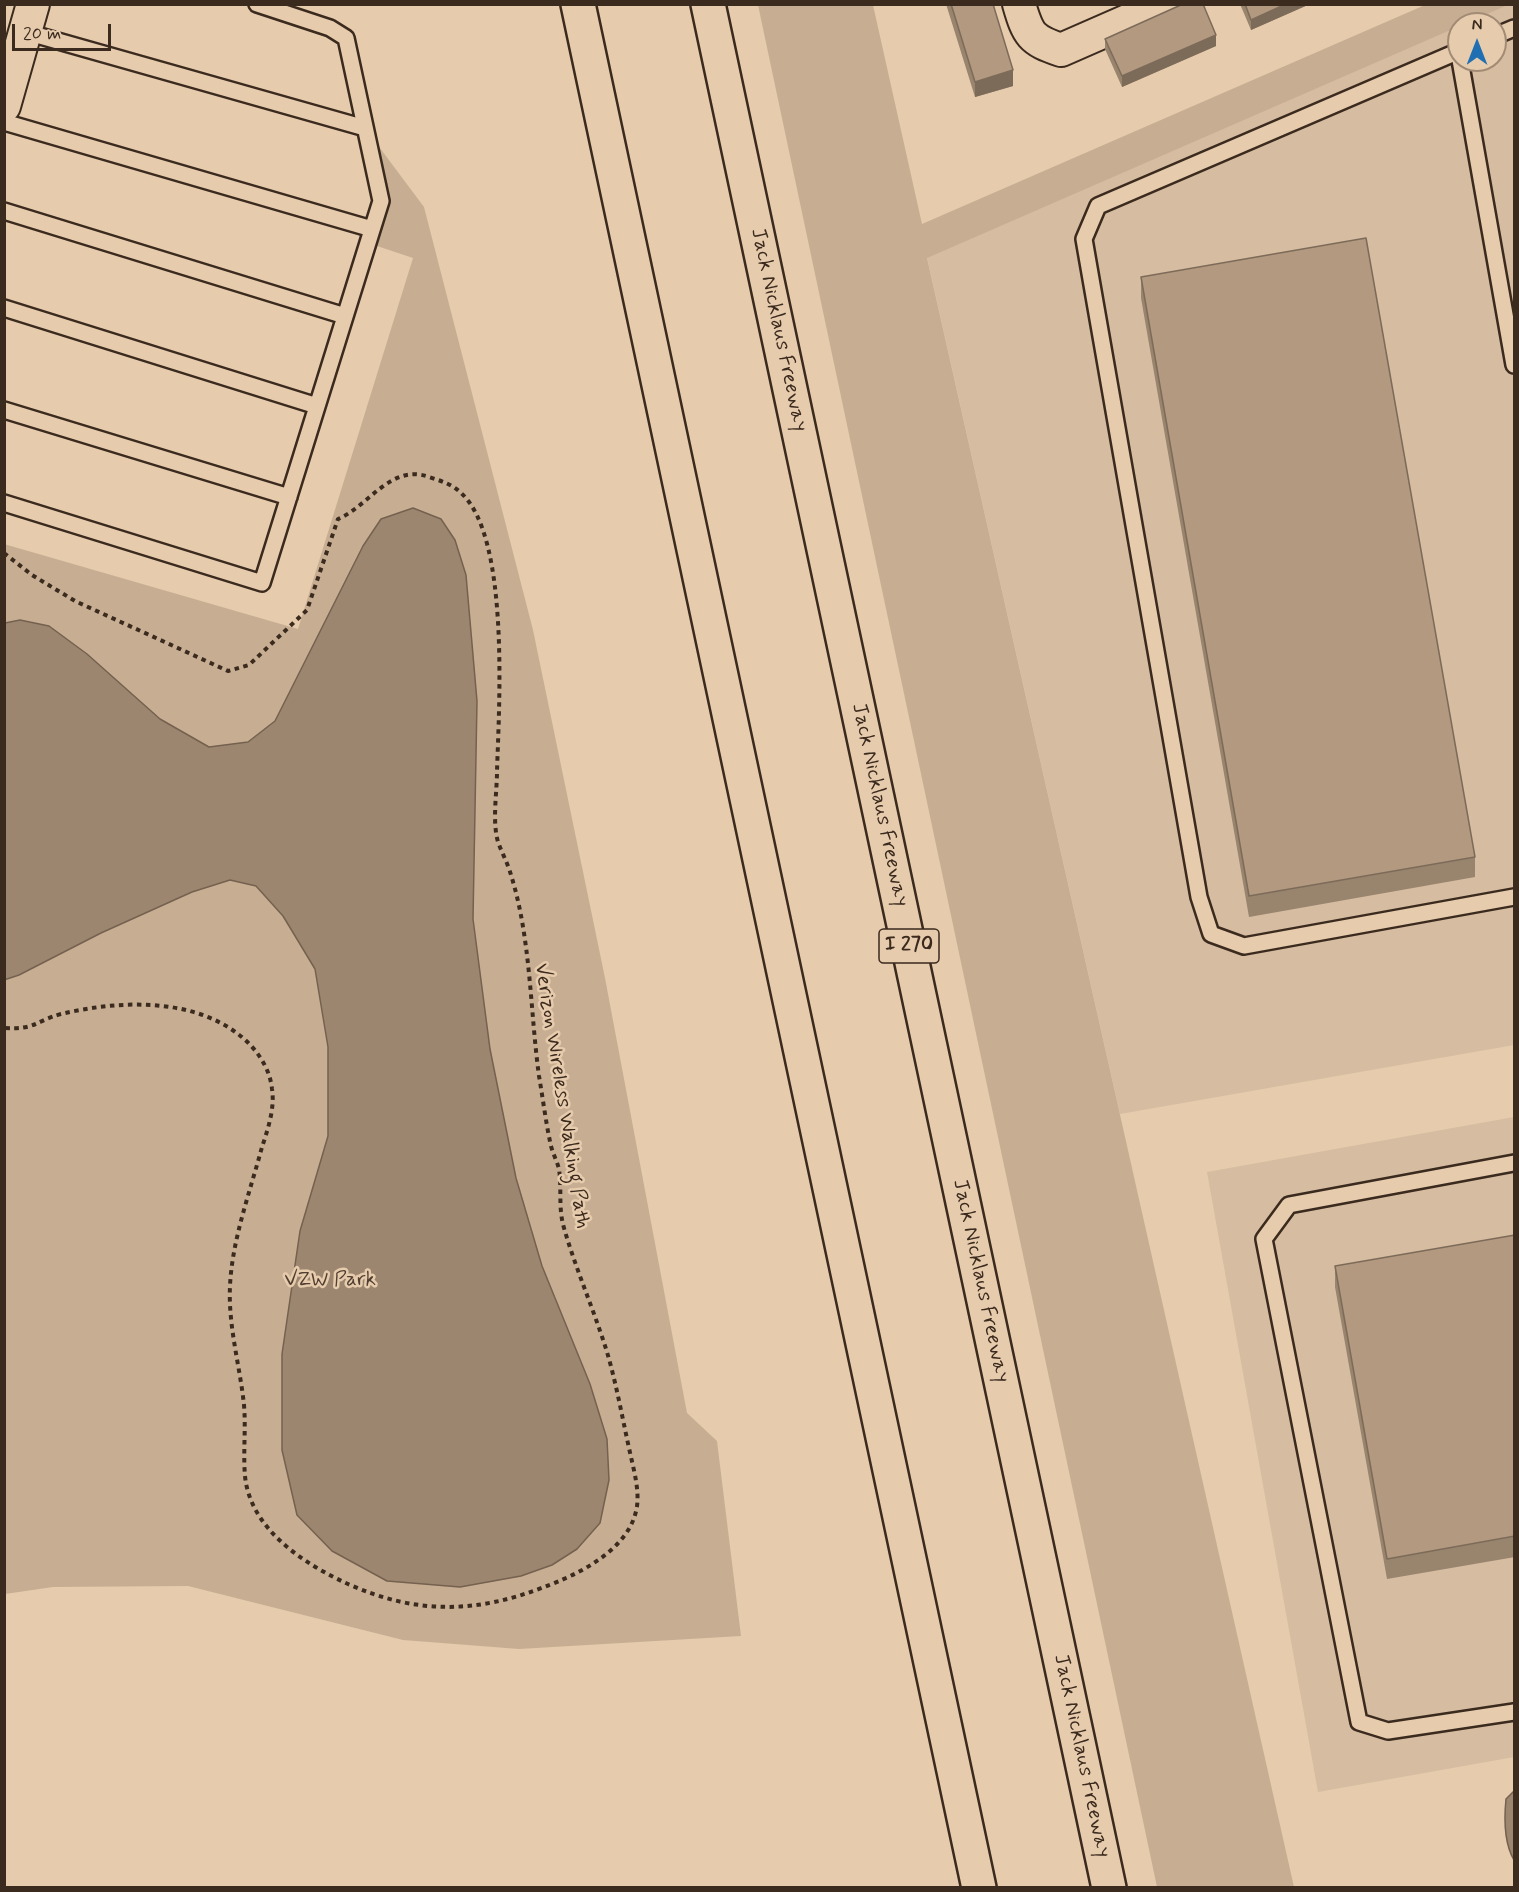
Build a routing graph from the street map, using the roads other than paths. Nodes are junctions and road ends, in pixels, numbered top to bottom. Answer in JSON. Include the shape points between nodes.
{"nodes":[{"id":1,"x":257,"y":4,"type":"edge"},
{"id":2,"x":579,"y":4,"type":"edge"},
{"id":3,"x":708,"y":4,"type":"edge"},
{"id":4,"x":1019,"y":4,"type":"edge"},
{"id":5,"x":1166,"y":4,"type":"edge"},
{"id":6,"x":29,"y":18,"type":"edge"},
{"id":7,"x":1447,"y":60,"type":"edge"},
{"id":8,"x":1462,"y":72,"type":"edge"},
{"id":9,"x":4,"y":106,"type":"edge"},
{"id":10,"x":4,"y":122,"type":"edge"},
{"id":11,"x":365,"y":128,"type":"junction"},
{"id":12,"x":4,"y":211,"type":"edge"},
{"id":13,"x":372,"y":229,"type":"junction"},
{"id":14,"x":4,"y":308,"type":"edge"},
{"id":15,"x":345,"y":316,"type":"junction"},
{"id":16,"x":1515,"y":366,"type":"edge"},
{"id":17,"x":317,"y":406,"type":"junction"},
{"id":18,"x":4,"y":410,"type":"edge"},
{"id":19,"x":289,"y":497,"type":"junction"},
{"id":20,"x":4,"y":503,"type":"edge"},
{"id":21,"x":1515,"y":897,"type":"edge"},
{"id":22,"x":1515,"y":1163,"type":"edge"},
{"id":23,"x":1515,"y":1712,"type":"edge"},
{"id":24,"x":979,"y":1887,"type":"edge"},
{"id":25,"x":1109,"y":1887,"type":"edge"}],
"edges":[{"from":1,"to":11,"type":"lane","via":[[330,28],[346,38]]},
{"from":2,"to":24,"type":"highway"},
{"from":3,"to":25,"type":"highway","name":"Jack Nicklaus Freeway","number":"I 270"},
{"from":4,"to":5,"type":"street","via":[[1026,30],[1038,42],[1061,50]]},
{"from":6,"to":9,"type":"street"},
{"from":6,"to":11,"type":"lane"},
{"from":7,"to":21,"type":"lane","via":[[1098,206],[1084,239],[1199,897],[1211,934],[1244,946]]},
{"from":8,"to":16,"type":"lane"},
{"from":10,"to":13,"type":"lane"},
{"from":11,"to":13,"type":"lane","via":[[381,201]]},
{"from":12,"to":15,"type":"lane"},
{"from":13,"to":15,"type":"lane"},
{"from":14,"to":17,"type":"lane"},
{"from":15,"to":17,"type":"lane"},
{"from":17,"to":19,"type":"lane"},
{"from":18,"to":19,"type":"lane"},
{"from":19,"to":20,"type":"lane","via":[[262,583]]},
{"from":22,"to":23,"type":"lane","via":[[1289,1205],[1264,1239],[1359,1722],[1388,1731]]}]}
